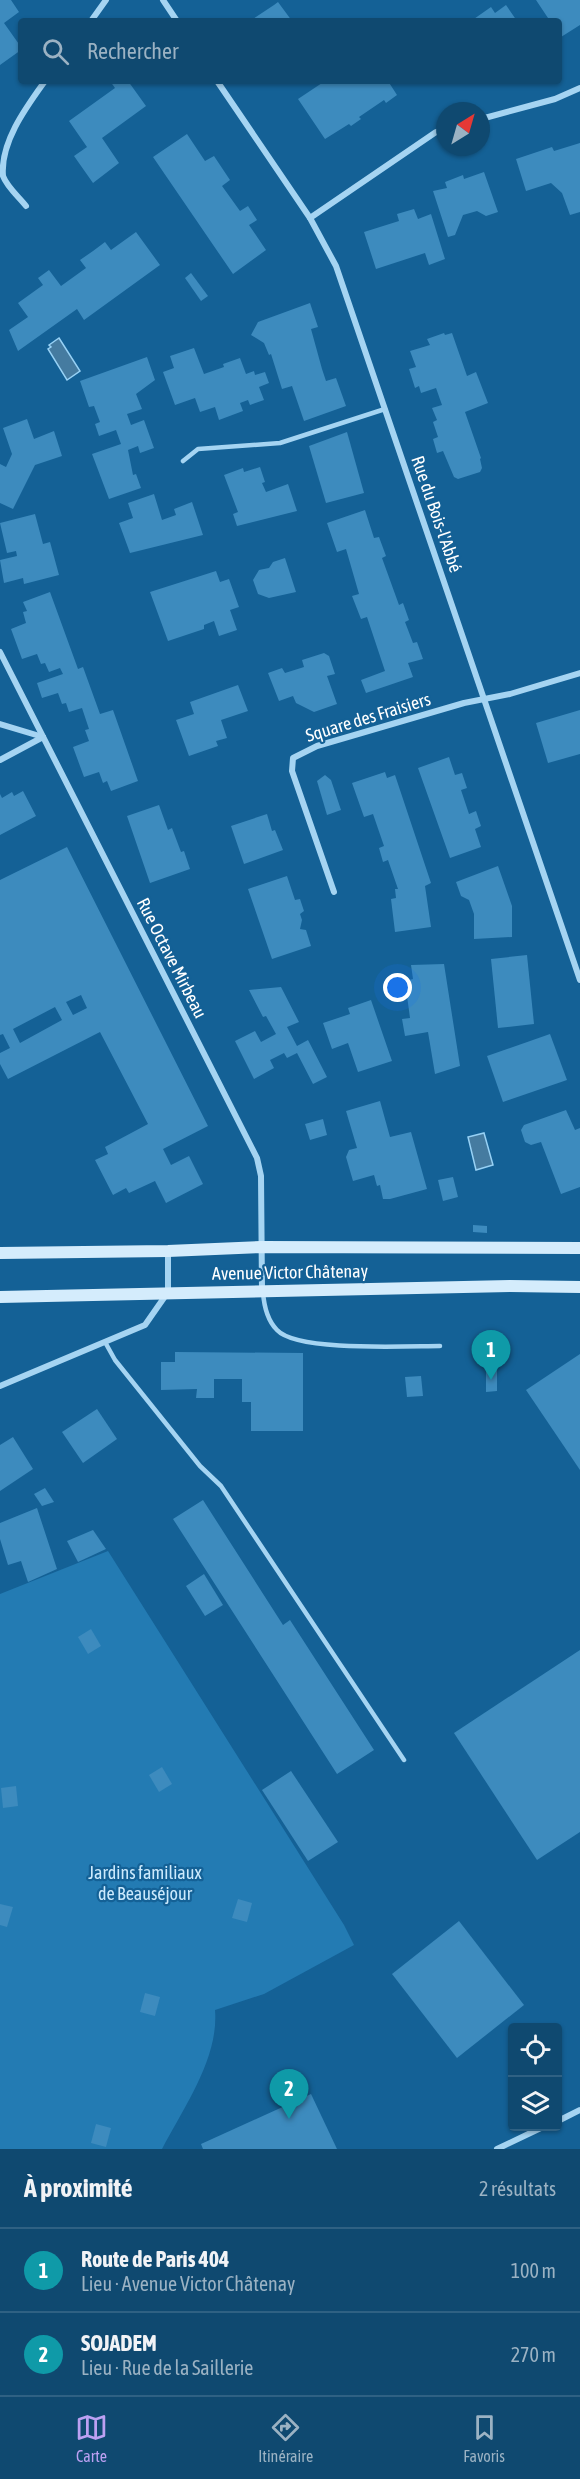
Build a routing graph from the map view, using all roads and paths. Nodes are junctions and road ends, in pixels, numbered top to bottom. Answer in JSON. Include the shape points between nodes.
{"nodes":[{"id":1,"x":106,"y":0,"type":"edge"},
{"id":2,"x":163,"y":0,"type":"edge"},
{"id":3,"x":93,"y":18,"type":"edge"},
{"id":4,"x":175,"y":18,"type":"edge"},
{"id":5,"x":43,"y":84,"type":"edge"},
{"id":6,"x":219,"y":84,"type":"edge"},
{"id":7,"x":580,"y":88,"type":"edge"},
{"id":8,"x":490,"y":117,"type":"edge"},
{"id":9,"x":436,"y":132,"type":"edge"},
{"id":10,"x":26,"y":206,"type":"dead end"},
{"id":11,"x":310,"y":218,"type":"junction"},
{"id":12,"x":385,"y":409,"type":"junction"},
{"id":13,"x":183,"y":461,"type":"dead end"},
{"id":14,"x":0,"y":652,"type":"edge"},
{"id":15,"x":580,"y":673,"type":"edge"},
{"id":16,"x":484,"y":700,"type":"junction"},
{"id":17,"x":0,"y":724,"type":"edge"},
{"id":18,"x":43,"y":737,"type":"junction"},
{"id":19,"x":0,"y":760,"type":"edge"},
{"id":20,"x":334,"y":892,"type":"dead end"},
{"id":21,"x":580,"y":980,"type":"edge"},
{"id":22,"x":261,"y":1247,"type":"junction"},
{"id":23,"x":580,"y":1248,"type":"edge"},
{"id":24,"x":168,"y":1251,"type":"junction"},
{"id":25,"x":0,"y":1253,"type":"edge"},
{"id":26,"x":580,"y":1287,"type":"edge"},
{"id":27,"x":262,"y":1290,"type":"junction"},
{"id":28,"x":168,"y":1292,"type":"junction"},
{"id":29,"x":0,"y":1297,"type":"edge"},
{"id":30,"x":105,"y":1342,"type":"junction"},
{"id":31,"x":440,"y":1346,"type":"dead end"},
{"id":32,"x":0,"y":1386,"type":"edge"},
{"id":33,"x":404,"y":1760,"type":"dead end"},
{"id":34,"x":580,"y":2110,"type":"edge"},
{"id":35,"x":562,"y":2119,"type":"edge"},
{"id":36,"x":536,"y":2131,"type":"edge"},
{"id":37,"x":497,"y":2149,"type":"edge"}],
"edges":[{"from":1,"to":3,"type":"street"},
{"from":2,"to":4,"type":"street"},
{"from":5,"to":10,"type":"street","via":[[13,125],[2,151],[3,177]]},
{"from":6,"to":11,"type":"street","name":"Rue du Bois-l'Abbé"},
{"from":7,"to":8,"type":"street"},
{"from":9,"to":11,"type":"street"},
{"from":11,"to":12,"type":"street","name":"Rue du Bois-l'Abbé","via":[[336,266]]},
{"from":12,"to":13,"type":"lane","via":[[280,443],[198,449]]},
{"from":12,"to":16,"type":"street","name":"Rue du Bois-l'Abbé"},
{"from":14,"to":18,"type":"street","name":"Rue Octave Mirbeau"},
{"from":15,"to":16,"type":"street"},
{"from":16,"to":20,"type":"street","name":"Square des Fraisiers","via":[[317,746],[293,758],[292,771]]},
{"from":16,"to":21,"type":"street","name":"Rue du Bois-l'Abbé"},
{"from":17,"to":18,"type":"street"},
{"from":18,"to":19,"type":"street"},
{"from":18,"to":22,"type":"street","name":"Rue Octave Mirbeau","via":[[257,1158],[261,1176]]},
{"from":22,"to":23,"type":"main road","name":"Avenue Victor Châtenay"},
{"from":22,"to":24,"type":"main road","name":"Avenue Victor Châtenay"},
{"from":22,"to":27,"type":"street","name":"Rue Octave Mirbeau"},
{"from":24,"to":25,"type":"main road","name":"Avenue Victor Châtenay"},
{"from":24,"to":28,"type":"street"},
{"from":26,"to":27,"type":"main road","name":"Avenue Victor Châtenay"},
{"from":27,"to":28,"type":"main road","name":"Avenue Victor Châtenay"},
{"from":27,"to":31,"type":"lane","via":[[269,1318],[278,1332],[291,1337],[326,1345]]},
{"from":28,"to":29,"type":"main road","name":"Avenue Victor Châtenay"},
{"from":28,"to":30,"type":"street","via":[[145,1325]]},
{"from":30,"to":32,"type":"street"},
{"from":30,"to":33,"type":"lane","via":[[115,1360],[200,1466],[221,1486]]},
{"from":34,"to":35,"type":"street"},
{"from":36,"to":37,"type":"street"}]}
